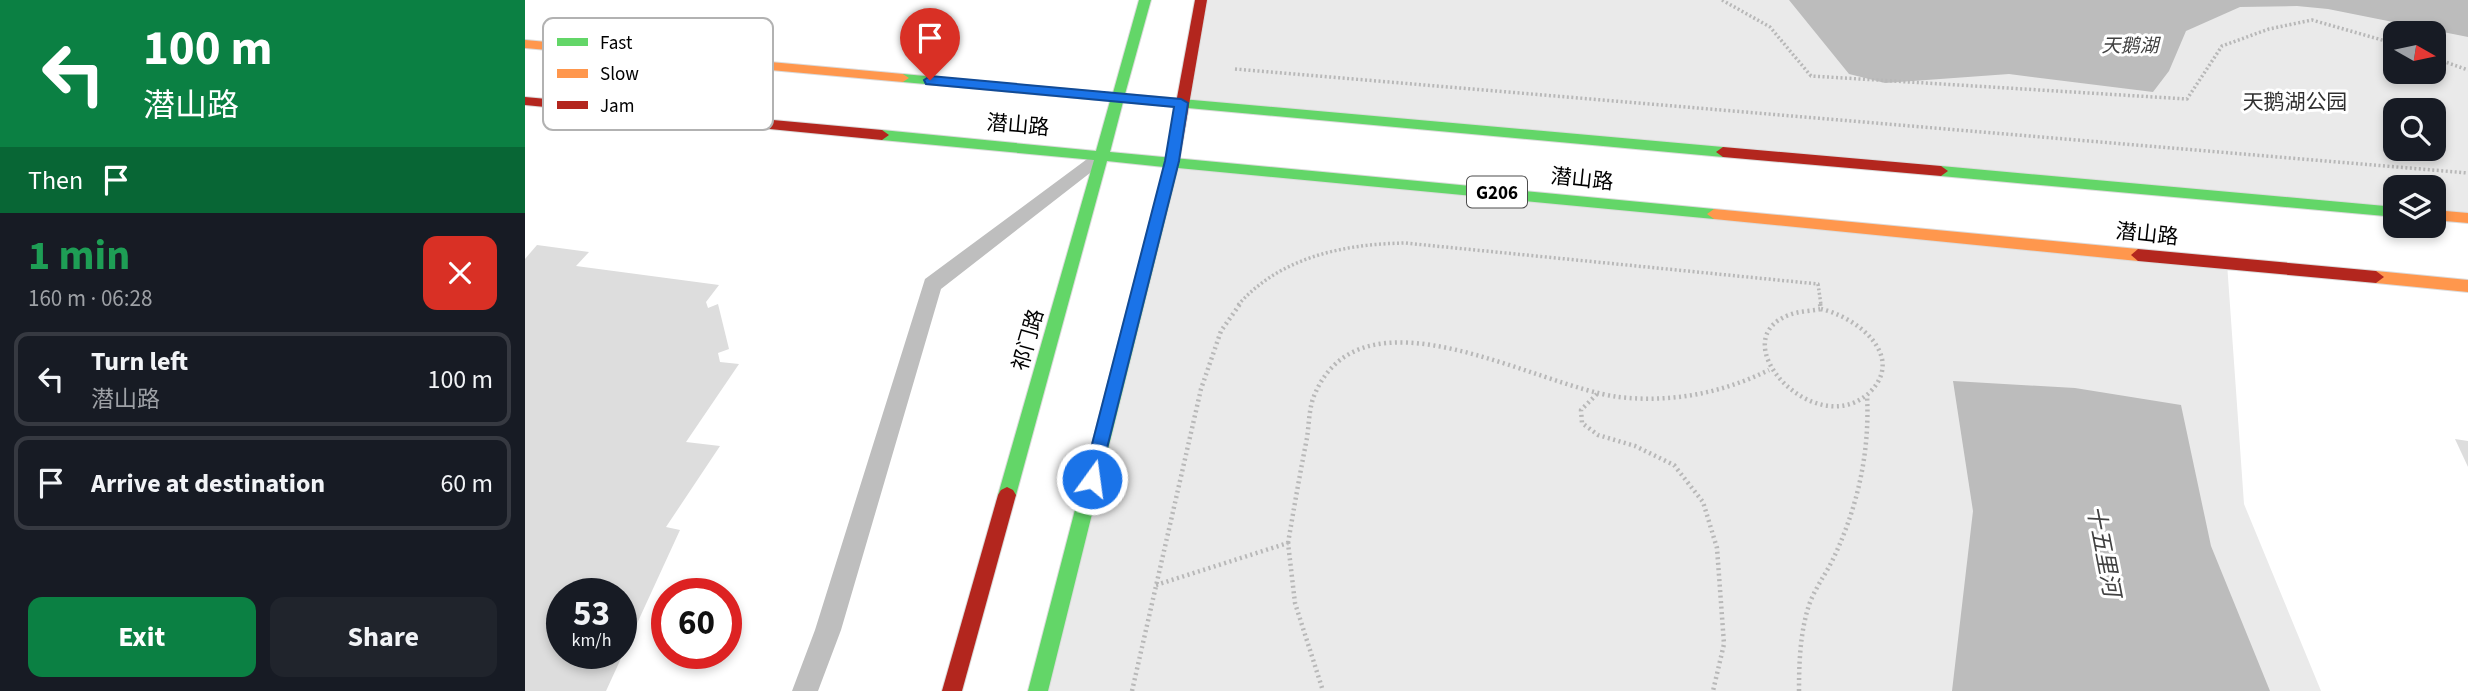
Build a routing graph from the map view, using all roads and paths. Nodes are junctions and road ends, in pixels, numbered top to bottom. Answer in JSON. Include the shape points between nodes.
{"nodes":[{"id":1,"x":1145,"y":0,"type":"edge"},
{"id":2,"x":1201,"y":0,"type":"edge"},
{"id":3,"x":1722,"y":0,"type":"edge"},
{"id":4,"x":2383,"y":40,"type":"edge"},
{"id":5,"x":525,"y":44,"type":"edge"},
{"id":6,"x":543,"y":46,"type":"edge"},
{"id":7,"x":2447,"y":63,"type":"edge"},
{"id":8,"x":773,"y":67,"type":"edge"},
{"id":9,"x":1235,"y":69,"type":"dead end"},
{"id":10,"x":2468,"y":70,"type":"edge"},
{"id":11,"x":1119,"y":98,"type":"junction"},
{"id":12,"x":525,"y":101,"type":"edge"},
{"id":13,"x":543,"y":103,"type":"edge"},
{"id":14,"x":1181,"y":103,"type":"junction"},
{"id":15,"x":773,"y":124,"type":"edge"},
{"id":16,"x":1102,"y":154,"type":"junction"},
{"id":17,"x":1172,"y":161,"type":"junction"},
{"id":18,"x":2468,"y":173,"type":"edge"},
{"id":19,"x":2383,"y":211,"type":"edge"},
{"id":20,"x":2446,"y":216,"type":"edge"},
{"id":21,"x":2468,"y":218,"type":"edge"},
{"id":22,"x":2468,"y":286,"type":"edge"},
{"id":23,"x":1821,"y":309,"type":"junction"},
{"id":24,"x":1769,"y":370,"type":"junction"},
{"id":25,"x":1597,"y":394,"type":"junction"},
{"id":26,"x":1867,"y":395,"type":"junction"},
{"id":27,"x":1288,"y":543,"type":"junction"},
{"id":28,"x":1156,"y":585,"type":"junction"},
{"id":29,"x":805,"y":691,"type":"edge"},
{"id":30,"x":952,"y":691,"type":"edge"},
{"id":31,"x":1038,"y":691,"type":"edge"},
{"id":32,"x":1132,"y":691,"type":"edge"},
{"id":33,"x":1323,"y":691,"type":"edge"},
{"id":34,"x":1713,"y":691,"type":"edge"},
{"id":35,"x":1800,"y":691,"type":"edge"}],
"edges":[{"from":1,"to":11,"type":"main road","name":"祁门路"},
{"from":2,"to":14,"type":"main road"},
{"from":3,"to":4,"type":"path","via":[[1770,27],[1811,76],[2187,99],[2222,46],[2269,29],[2312,20]]},
{"from":5,"to":6,"type":"main road","name":"潜山路"},
{"from":7,"to":10,"type":"path"},
{"from":8,"to":11,"type":"main road","name":"潜山路"},
{"from":9,"to":18,"type":"path"},
{"from":11,"to":14,"type":"main road","name":"潜山路"},
{"from":11,"to":16,"type":"main road","name":"祁门路"},
{"from":12,"to":13,"type":"main road","name":"潜山路","number":"G206"},
{"from":14,"to":17,"type":"main road"},
{"from":14,"to":19,"type":"main road","name":"潜山路"},
{"from":15,"to":16,"type":"main road","name":"潜山路","number":"G206"},
{"from":16,"to":17,"type":"main road","name":"潜山路","number":"G206"},
{"from":16,"to":29,"type":"lane","via":[[932,285],[828,630]]},
{"from":16,"to":30,"type":"main road","name":"祁门路"},
{"from":17,"to":22,"type":"main road","name":"潜山路","number":"G206"},
{"from":17,"to":31,"type":"main road"},
{"from":20,"to":21,"type":"main road"},
{"from":23,"to":24,"type":"path","via":[[1784,315],[1771,326],[1764,340]]},
{"from":23,"to":26,"type":"path","via":[[1841,314],[1873,337],[1883,370]]},
{"from":23,"to":28,"type":"path","via":[[1818,284],[1405,243],[1338,248],[1301,261],[1263,283],[1231,313],[1213,352]]},
{"from":24,"to":25,"type":"path","via":[[1738,387],[1695,397]]},
{"from":24,"to":26,"type":"path","via":[[1796,395],[1814,402],[1834,405]]},
{"from":25,"to":27,"type":"path","via":[[1451,348],[1410,341],[1342,355],[1323,374],[1314,396]]},
{"from":25,"to":34,"type":"path","via":[[1581,410],[1582,423],[1598,435],[1674,465],[1703,502],[1717,548],[1724,644]]},
{"from":26,"to":35,"type":"path","via":[[1870,430],[1861,483],[1834,557],[1809,604],[1799,648]]},
{"from":27,"to":28,"type":"path"},
{"from":27,"to":33,"type":"path","via":[[1295,603]]},
{"from":28,"to":32,"type":"path"}]}
